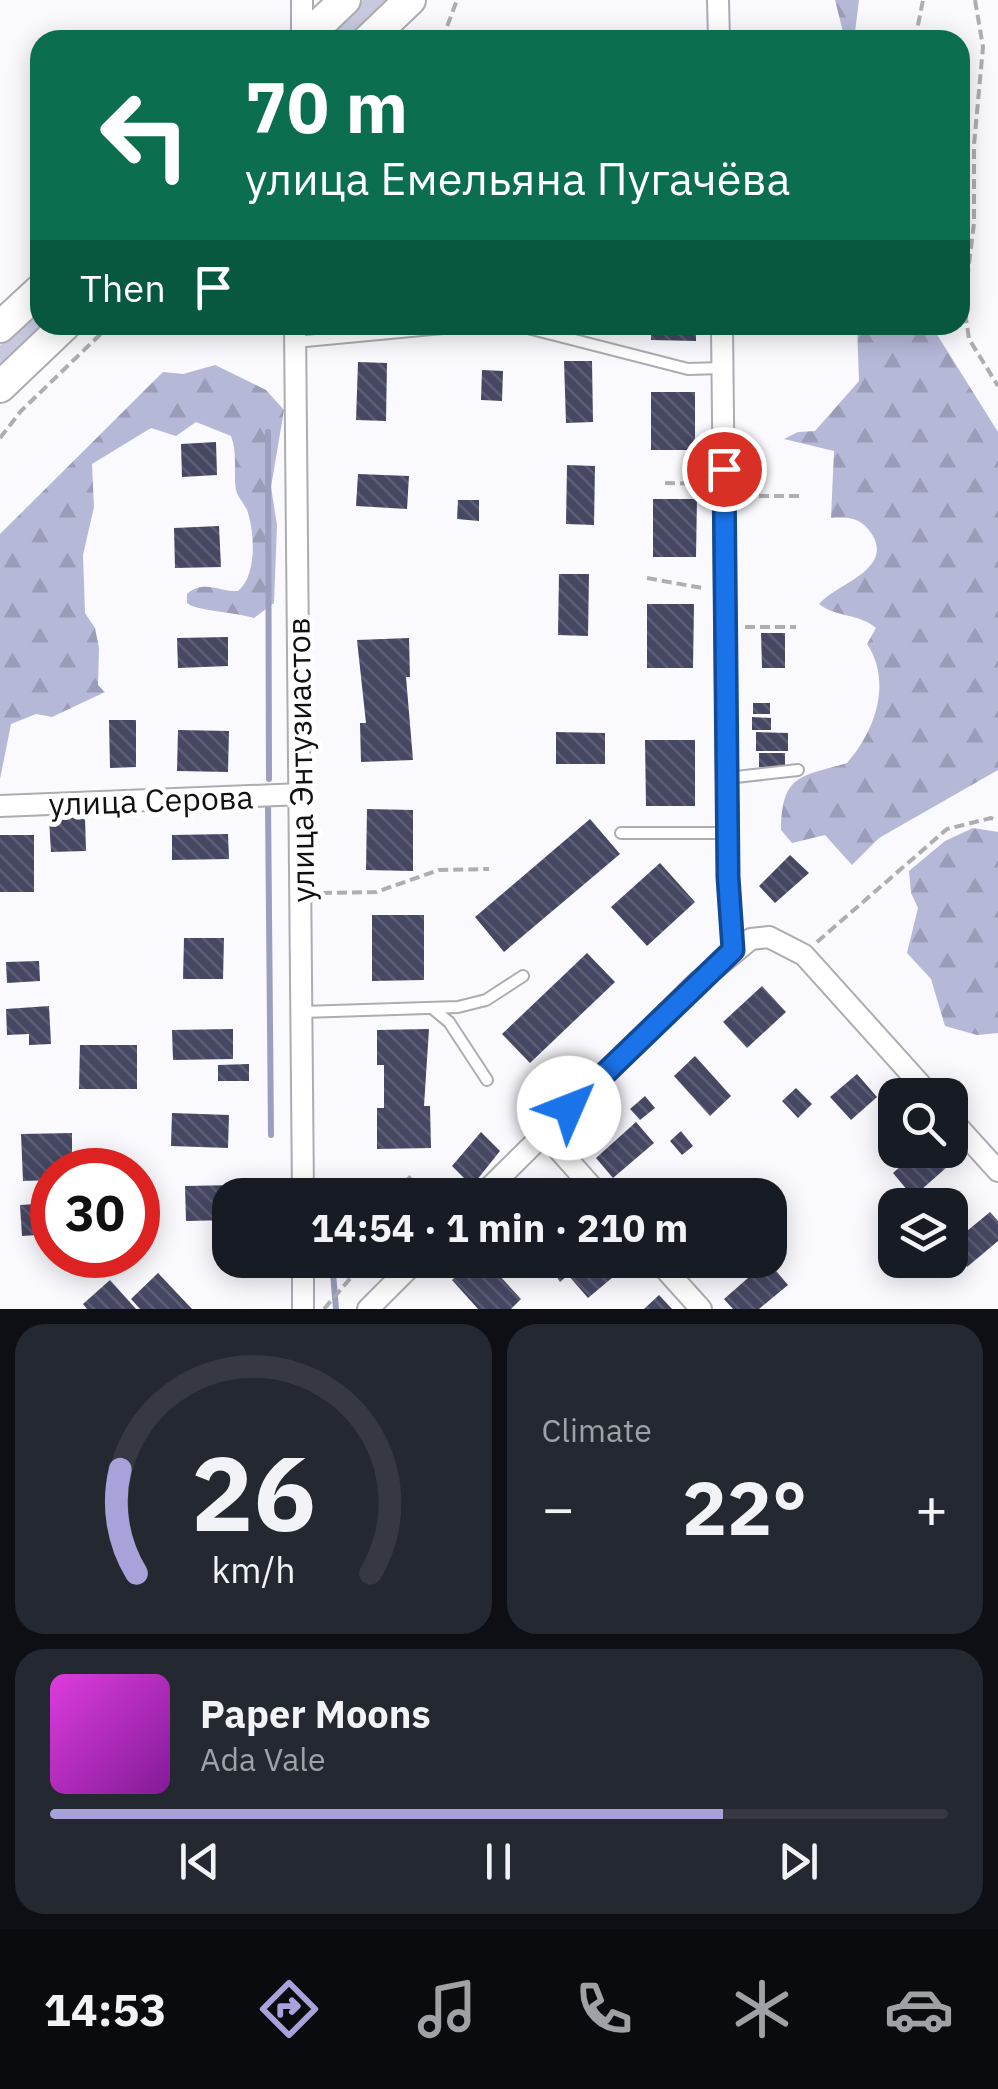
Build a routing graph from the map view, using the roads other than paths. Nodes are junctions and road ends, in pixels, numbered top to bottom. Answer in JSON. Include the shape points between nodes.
{"nodes":[{"id":1,"x":302,"y":0,"type":"edge"},
{"id":2,"x":345,"y":0,"type":"edge"},
{"id":3,"x":410,"y":0,"type":"edge"},
{"id":4,"x":718,"y":0,"type":"edge"},
{"id":5,"x":302,"y":30,"type":"edge"},
{"id":6,"x":313,"y":30,"type":"edge"},
{"id":7,"x":378,"y":30,"type":"edge"},
{"id":8,"x":718,"y":30,"type":"edge"},
{"id":9,"x":30,"y":299,"type":"edge"},
{"id":10,"x":0,"y":327,"type":"edge"},
{"id":11,"x":55,"y":335,"type":"edge"},
{"id":12,"x":294,"y":335,"type":"edge"},
{"id":13,"x":555,"y":335,"type":"edge"},
{"id":14,"x":722,"y":335,"type":"edge"},
{"id":15,"x":722,"y":368,"type":"junction"},
{"id":16,"x":0,"y":387,"type":"edge"},
{"id":17,"x":798,"y":770,"type":"dead end"},
{"id":18,"x":726,"y":778,"type":"junction"},
{"id":19,"x":302,"y":794,"type":"junction"},
{"id":20,"x":0,"y":806,"type":"edge"},
{"id":21,"x":622,"y":833,"type":"dead end"},
{"id":22,"x":727,"y":833,"type":"junction"},
{"id":23,"x":733,"y":950,"type":"junction"},
{"id":24,"x":523,"y":976,"type":"dead end"},
{"id":25,"x":432,"y":1008,"type":"junction"},
{"id":26,"x":302,"y":1012,"type":"junction"},
{"id":27,"x":915,"y":1078,"type":"edge"},
{"id":28,"x":486,"y":1080,"type":"dead end"},
{"id":29,"x":544,"y":1133,"type":"junction"},
{"id":30,"x":968,"y":1138,"type":"edge"},
{"id":31,"x":998,"y":1171,"type":"edge"},
{"id":32,"x":303,"y":1178,"type":"edge"},
{"id":33,"x":499,"y":1178,"type":"edge"},
{"id":34,"x":584,"y":1178,"type":"edge"},
{"id":35,"x":303,"y":1278,"type":"edge"},
{"id":36,"x":399,"y":1278,"type":"edge"},
{"id":37,"x":674,"y":1278,"type":"edge"},
{"id":38,"x":303,"y":1309,"type":"edge"},
{"id":39,"x":368,"y":1309,"type":"edge"},
{"id":40,"x":701,"y":1309,"type":"edge"}],
"edges":[{"from":1,"to":5,"type":"street"},
{"from":2,"to":6,"type":"main road"},
{"from":3,"to":7,"type":"main road"},
{"from":4,"to":8,"type":"street"},
{"from":9,"to":10,"type":"main road"},
{"from":11,"to":16,"type":"main road"},
{"from":12,"to":19,"type":"street","name":"улица Энтузиастов"},
{"from":13,"to":15,"type":"lane","via":[[688,369]]},
{"from":14,"to":15,"type":"street"},
{"from":15,"to":18,"type":"street"},
{"from":17,"to":18,"type":"lane"},
{"from":18,"to":22,"type":"street"},
{"from":19,"to":20,"type":"street","name":"улица Серова"},
{"from":19,"to":26,"type":"street","name":"улица Энтузиастов"},
{"from":21,"to":22,"type":"lane"},
{"from":22,"to":23,"type":"street"},
{"from":23,"to":27,"type":"street","via":[[770,937],[804,955]]},
{"from":23,"to":29,"type":"street"},
{"from":24,"to":25,"type":"lane","via":[[486,1000]]},
{"from":25,"to":26,"type":"lane"},
{"from":25,"to":28,"type":"lane","via":[[449,1022]]},
{"from":26,"to":32,"type":"street","name":"улица Энтузиастов"},
{"from":29,"to":33,"type":"street"},
{"from":29,"to":34,"type":"street"},
{"from":30,"to":31,"type":"street"},
{"from":35,"to":38,"type":"street"},
{"from":36,"to":39,"type":"street"},
{"from":37,"to":40,"type":"street"}]}
